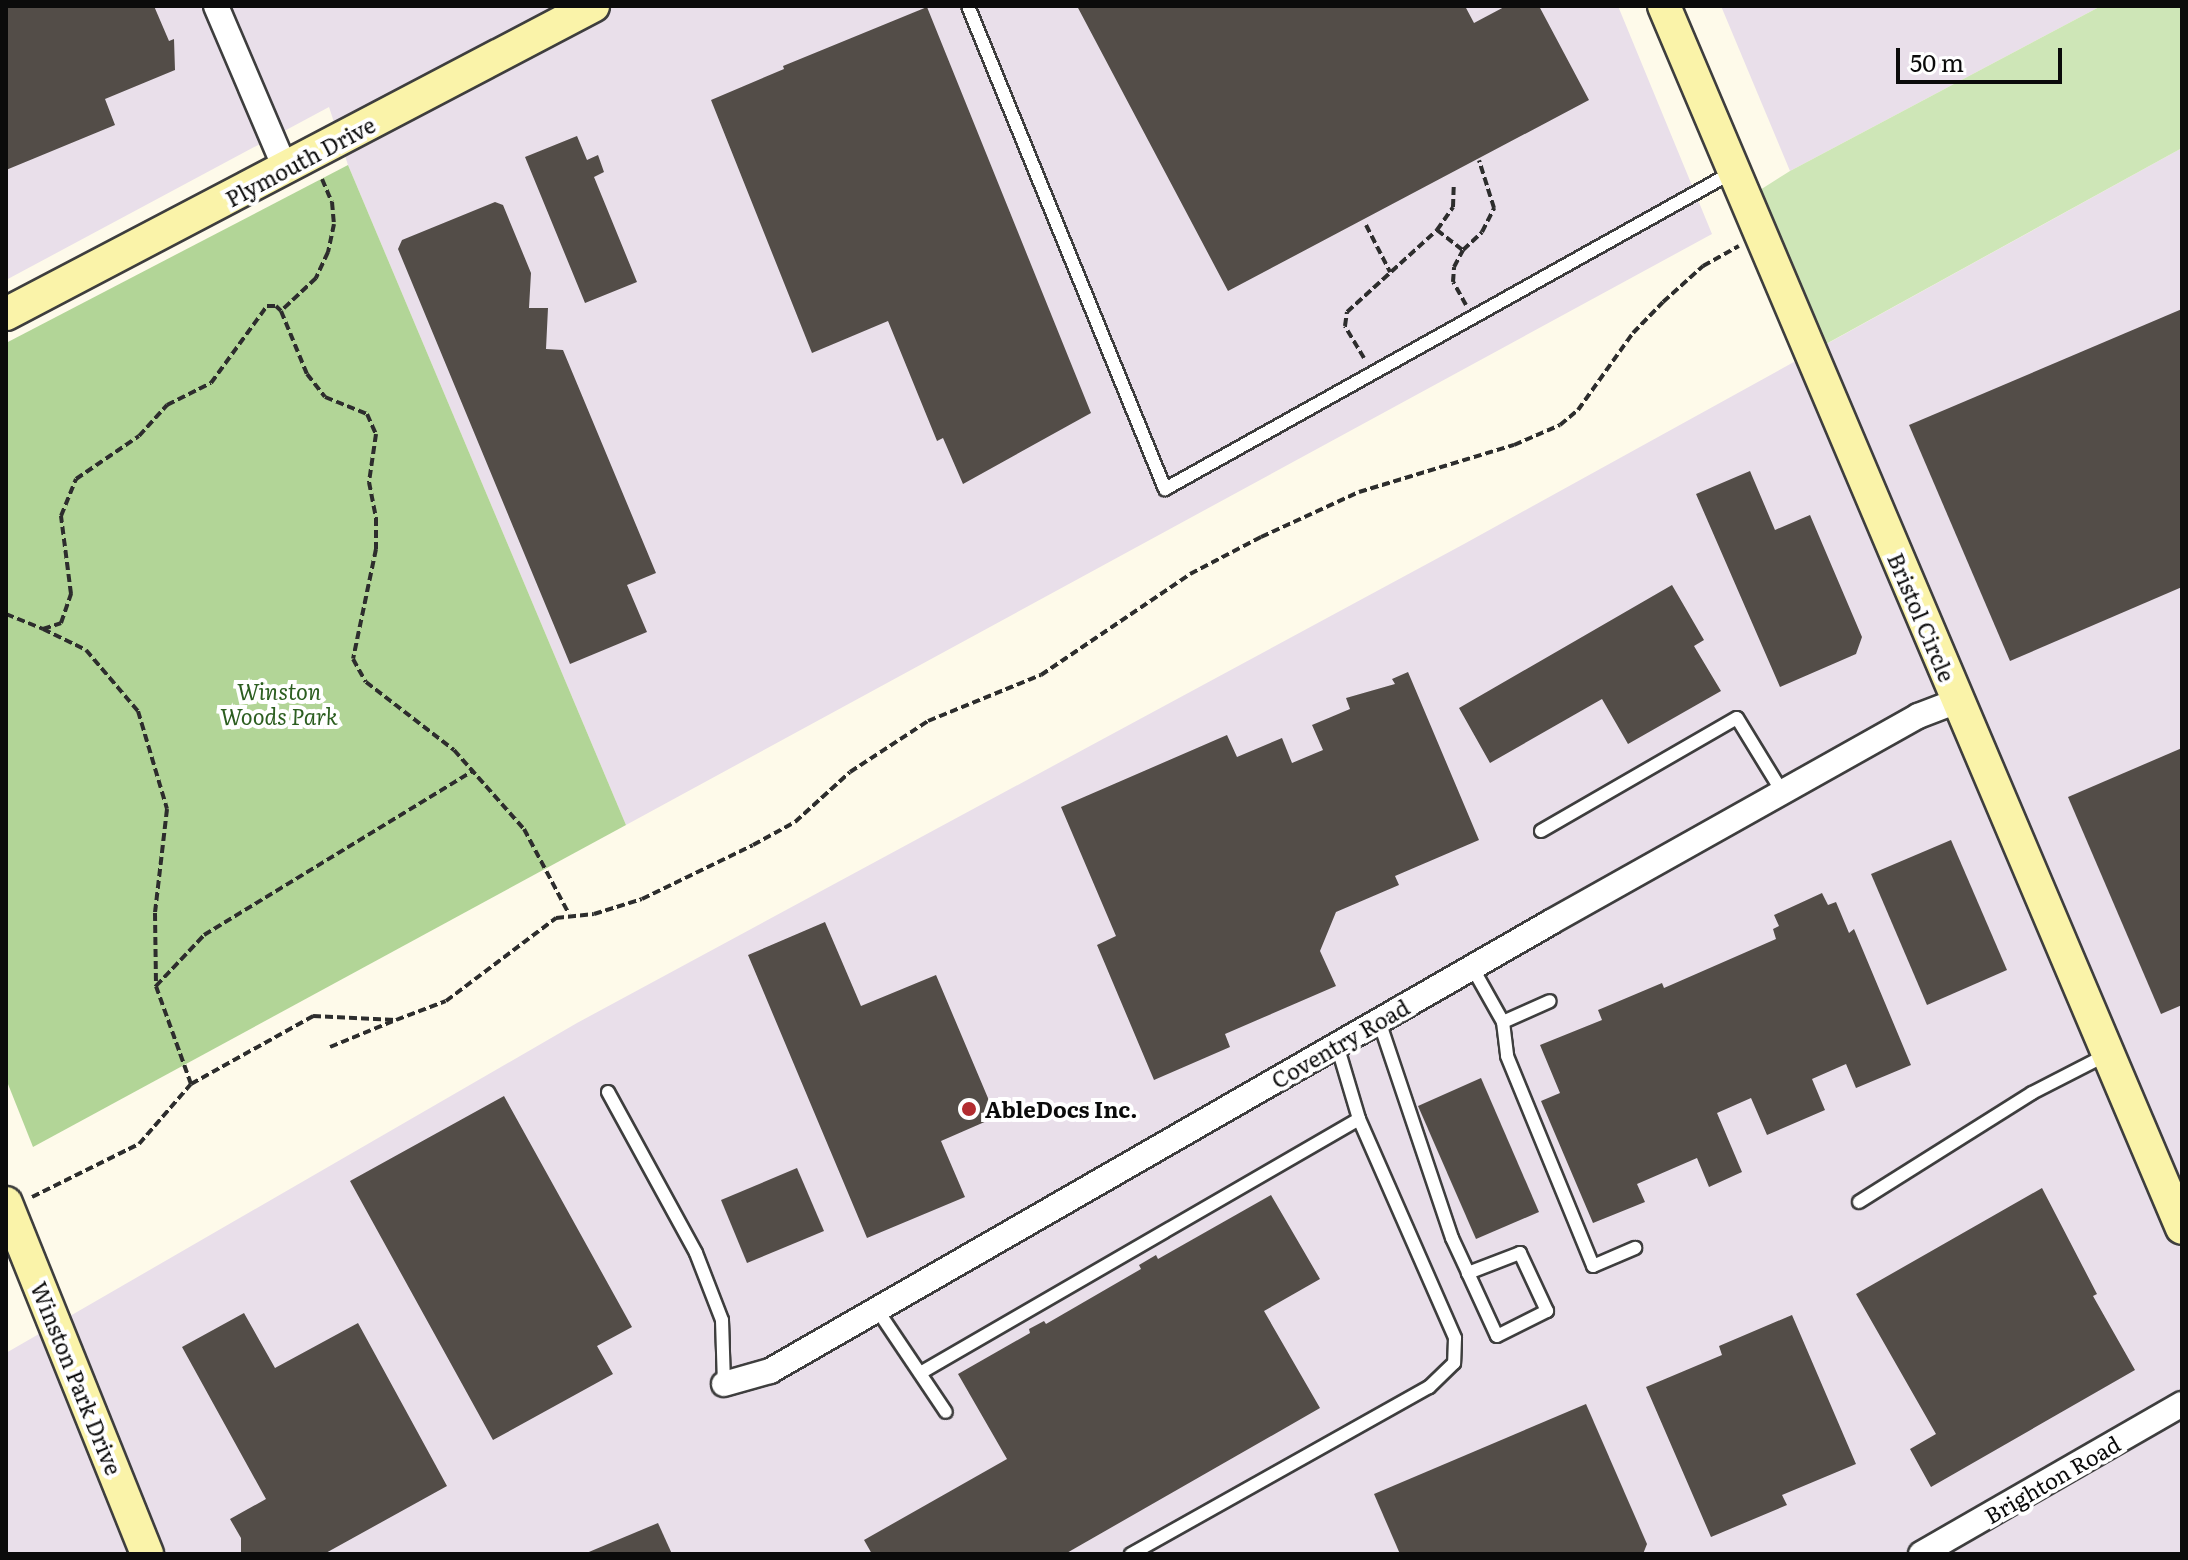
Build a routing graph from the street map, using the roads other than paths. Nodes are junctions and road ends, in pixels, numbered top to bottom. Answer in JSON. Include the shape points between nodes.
{"nodes":[{"id":1,"x":216,"y":6,"type":"edge"},
{"id":2,"x":593,"y":6,"type":"edge"},
{"id":3,"x":968,"y":6,"type":"edge"},
{"id":4,"x":1664,"y":6,"type":"edge"},
{"id":5,"x":299,"y":162,"type":"junction"},
{"id":6,"x":1733,"y":172,"type":"junction"},
{"id":7,"x":6,"y":314,"type":"edge"},
{"id":8,"x":1957,"y":701,"type":"junction"},
{"id":9,"x":1783,"y":793,"type":"junction"},
{"id":10,"x":1541,"y":831,"type":"dead end"},
{"id":11,"x":1472,"y":967,"type":"junction"},
{"id":12,"x":1550,"y":1001,"type":"dead end"},
{"id":13,"x":1379,"y":1021,"type":"junction"},
{"id":14,"x":1503,"y":1022,"type":"junction"},
{"id":15,"x":1337,"y":1045,"type":"junction"},
{"id":16,"x":2109,"y":1053,"type":"junction"},
{"id":17,"x":608,"y":1092,"type":"dead end"},
{"id":18,"x":1359,"y":1119,"type":"junction"},
{"id":19,"x":1859,"y":1202,"type":"dead end"},
{"id":20,"x":6,"y":1203,"type":"edge"},
{"id":21,"x":2182,"y":1228,"type":"edge"},
{"id":22,"x":1635,"y":1248,"type":"dead end"},
{"id":23,"x":1468,"y":1273,"type":"junction"},
{"id":24,"x":876,"y":1308,"type":"junction"},
{"id":25,"x":922,"y":1372,"type":"junction"},
{"id":26,"x":724,"y":1384,"type":"joint"},
{"id":27,"x":2182,"y":1404,"type":"edge"},
{"id":28,"x":946,"y":1412,"type":"dead end"},
{"id":29,"x":147,"y":1554,"type":"edge"},
{"id":30,"x":1131,"y":1554,"type":"edge"},
{"id":31,"x":1921,"y":1554,"type":"edge"}],
"edges":[{"from":1,"to":5,"type":"street"},
{"from":2,"to":5,"type":"street","name":"Plymouth Drive"},
{"from":3,"to":6,"type":"lane","via":[[1165,489]]},
{"from":4,"to":6,"type":"street","name":"Bristol Circle"},
{"from":5,"to":7,"type":"street","name":"Plymouth Drive"},
{"from":6,"to":8,"type":"street","name":"Bristol Circle"},
{"from":8,"to":9,"type":"street","name":"Coventry Road","via":[[1918,716]]},
{"from":8,"to":16,"type":"street","name":"Bristol Circle"},
{"from":9,"to":10,"type":"lane","via":[[1737,718]]},
{"from":9,"to":11,"type":"street","name":"Coventry Road"},
{"from":11,"to":13,"type":"street","name":"Coventry Road"},
{"from":11,"to":14,"type":"lane"},
{"from":12,"to":14,"type":"lane"},
{"from":13,"to":15,"type":"street","name":"Coventry Road"},
{"from":13,"to":23,"type":"lane"},
{"from":14,"to":22,"type":"lane","via":[[1507,1056],[1593,1266]]},
{"from":15,"to":18,"type":"lane"},
{"from":15,"to":24,"type":"street","name":"Coventry Road"},
{"from":16,"to":19,"type":"lane","via":[[2032,1093]]},
{"from":16,"to":21,"type":"street","name":"Bristol Circle"},
{"from":17,"to":26,"type":"lane","via":[[696,1253],[722,1320]]},
{"from":18,"to":25,"type":"lane"},
{"from":18,"to":30,"type":"lane","via":[[1455,1338],[1454,1363],[1429,1387]]},
{"from":20,"to":29,"type":"street","name":"Winston Park Drive"},
{"from":23,"to":23,"type":"lane","via":[[1497,1336],[1547,1311],[1520,1253]]},
{"from":24,"to":25,"type":"lane"},
{"from":24,"to":26,"type":"street","name":"Coventry Road","via":[[770,1371]]},
{"from":25,"to":28,"type":"lane"},
{"from":27,"to":31,"type":"street","name":"Brighton Road"}]}
